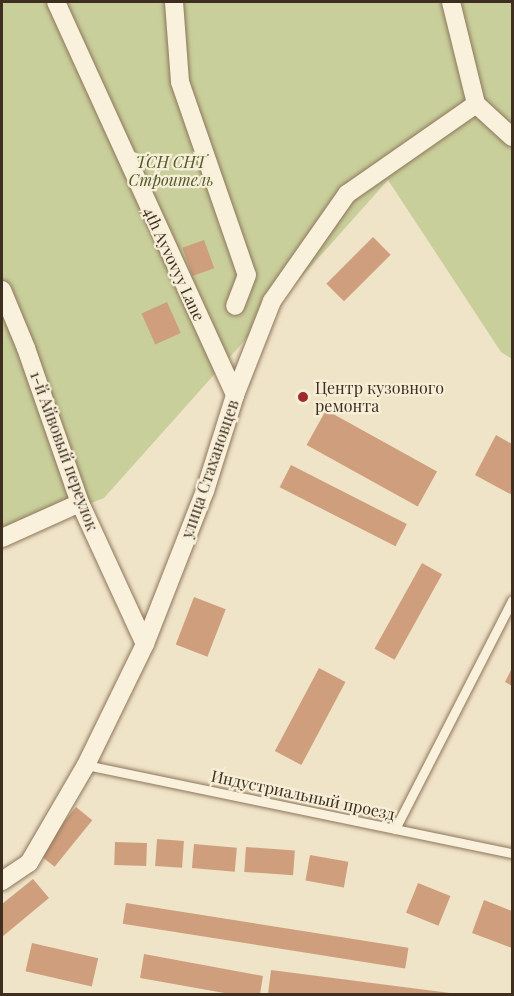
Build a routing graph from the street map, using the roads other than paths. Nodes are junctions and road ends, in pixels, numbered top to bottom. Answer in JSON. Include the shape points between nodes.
{"nodes":[{"id":1,"x":56,"y":2,"type":"edge"},
{"id":2,"x":174,"y":2,"type":"edge"},
{"id":3,"x":451,"y":2,"type":"edge"},
{"id":4,"x":476,"y":104,"type":"junction"},
{"id":5,"x":513,"y":137,"type":"edge"},
{"id":6,"x":2,"y":290,"type":"edge"},
{"id":7,"x":235,"y":306,"type":"dead end"},
{"id":8,"x":235,"y":395,"type":"junction"},
{"id":9,"x":80,"y":503,"type":"junction"},
{"id":10,"x":2,"y":538,"type":"edge"},
{"id":11,"x":513,"y":600,"type":"edge"},
{"id":12,"x":145,"y":644,"type":"junction"},
{"id":13,"x":86,"y":765,"type":"junction"},
{"id":14,"x":395,"y":829,"type":"junction"},
{"id":15,"x":513,"y":853,"type":"edge"},
{"id":16,"x":2,"y":882,"type":"edge"}],
"edges":[{"from":1,"to":8,"type":"street","name":"4th Ayvovyy Lane"},
{"from":2,"to":7,"type":"street","via":[[180,82],[247,275]]},
{"from":3,"to":4,"type":"street"},
{"from":4,"to":5,"type":"street"},
{"from":4,"to":8,"type":"street","name":"улица Стахановцев","via":[[347,194],[272,301]]},
{"from":6,"to":9,"type":"street","name":"1-й Айвовый переулок"},
{"from":8,"to":12,"type":"street","name":"улица Стахановцев","via":[[205,491]]},
{"from":9,"to":10,"type":"street"},
{"from":9,"to":12,"type":"street","name":"1-й Айвовый переулок"},
{"from":11,"to":14,"type":"lane"},
{"from":12,"to":13,"type":"street","name":"улица Стахановцев"},
{"from":13,"to":14,"type":"lane","name":"Индустриальный проезд"},
{"from":13,"to":16,"type":"street","name":"улица Стахановцев","via":[[28,864]]},
{"from":14,"to":15,"type":"lane","name":"Индустриальный проезд"}]}
